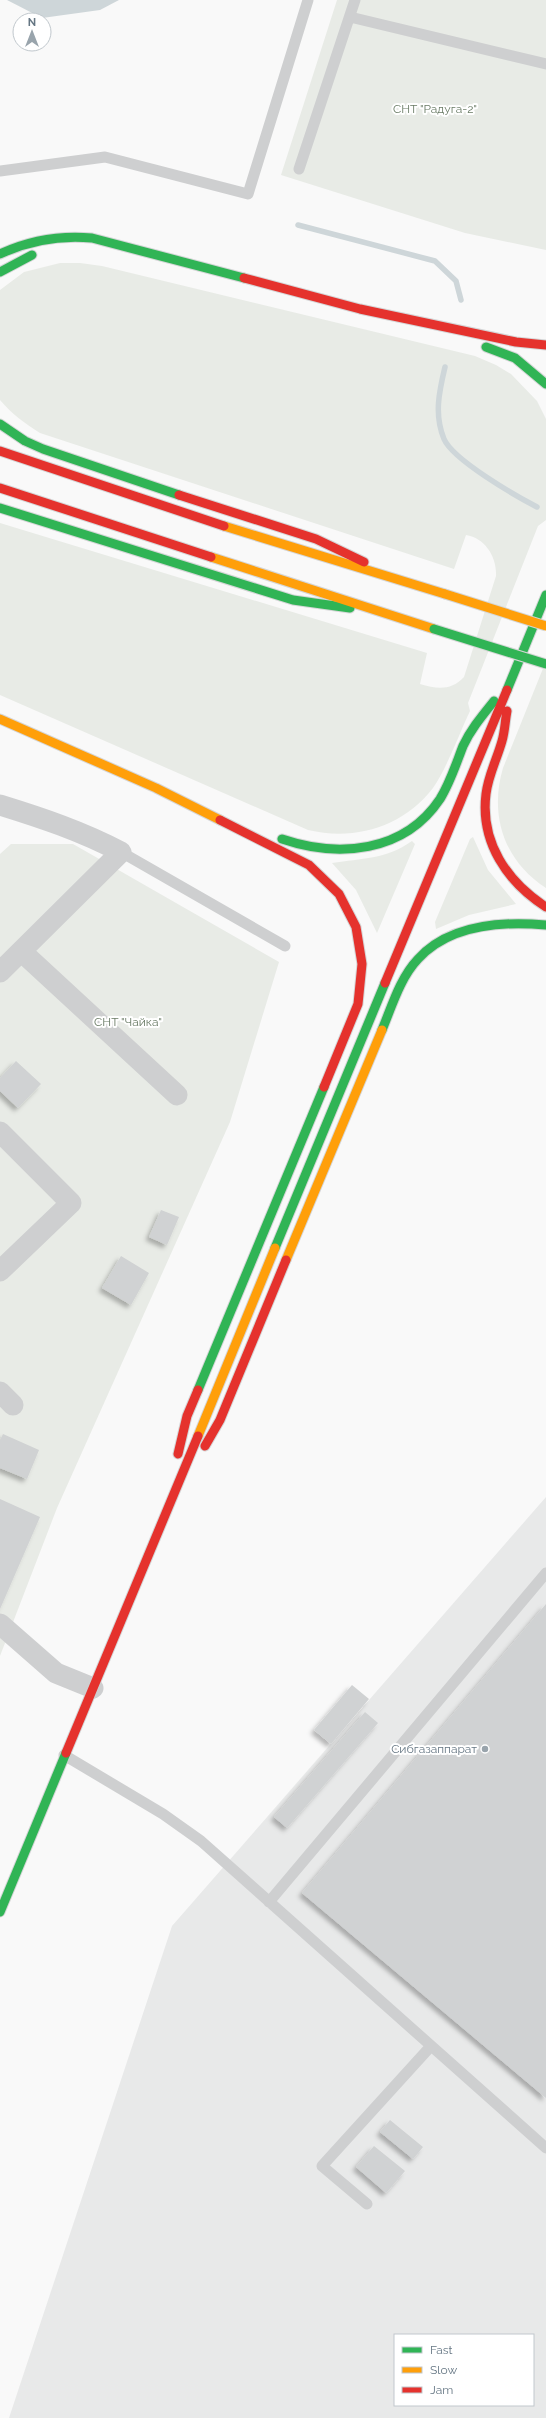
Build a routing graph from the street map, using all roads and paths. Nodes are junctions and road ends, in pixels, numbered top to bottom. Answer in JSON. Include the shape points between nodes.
{"nodes":[{"id":1,"x":308,"y":0,"type":"edge"},
{"id":2,"x":355,"y":0,"type":"edge"},
{"id":3,"x":350,"y":17,"type":"junction"},
{"id":4,"x":546,"y":64,"type":"edge"},
{"id":5,"x":299,"y":169,"type":"dead end"},
{"id":6,"x":0,"y":171,"type":"edge"},
{"id":7,"x":39,"y":253,"type":"dead end"},
{"id":8,"x":0,"y":254,"type":"edge"},
{"id":9,"x":0,"y":272,"type":"edge"},
{"id":10,"x":180,"y":272,"type":"dead end"},
{"id":11,"x":250,"y":281,"type":"junction"},
{"id":12,"x":360,"y":309,"type":"junction"},
{"id":13,"x":449,"y":338,"type":"dead end"},
{"id":14,"x":478,"y":345,"type":"dead end"},
{"id":15,"x":546,"y":345,"type":"edge"},
{"id":16,"x":546,"y":384,"type":"edge"},
{"id":17,"x":0,"y":424,"type":"edge"},
{"id":18,"x":0,"y":451,"type":"edge"},
{"id":19,"x":0,"y":488,"type":"edge"},
{"id":20,"x":0,"y":508,"type":"edge"},
{"id":21,"x":399,"y":579,"type":"junction"},
{"id":22,"x":546,"y":594,"type":"edge"},
{"id":23,"x":386,"y":613,"type":"junction"},
{"id":24,"x":546,"y":626,"type":"edge"},
{"id":25,"x":546,"y":664,"type":"edge"},
{"id":26,"x":512,"y":678,"type":"junction"},
{"id":27,"x":0,"y":710,"type":"edge"},
{"id":28,"x":0,"y":719,"type":"edge"},
{"id":29,"x":71,"y":749,"type":"junction"},
{"id":30,"x":156,"y":788,"type":"junction"},
{"id":31,"x":0,"y":805,"type":"edge"},
{"id":32,"x":121,"y":852,"type":"junction"},
{"id":33,"x":546,"y":907,"type":"edge"},
{"id":34,"x":546,"y":925,"type":"edge"},
{"id":35,"x":285,"y":946,"type":"dead end"},
{"id":36,"x":21,"y":951,"type":"junction"},
{"id":37,"x":0,"y":972,"type":"edge"},
{"id":38,"x":177,"y":1095,"type":"dead end"},
{"id":39,"x":0,"y":1132,"type":"edge"},
{"id":40,"x":0,"y":1271,"type":"edge"},
{"id":41,"x":161,"y":1522,"type":"junction"},
{"id":42,"x":546,"y":1572,"type":"edge"},
{"id":43,"x":0,"y":1624,"type":"edge"},
{"id":44,"x":93,"y":1688,"type":"junction"},
{"id":45,"x":64,"y":1755,"type":"junction"},
{"id":46,"x":269,"y":1902,"type":"junction"},
{"id":47,"x":0,"y":1912,"type":"edge"},
{"id":48,"x":431,"y":2046,"type":"junction"},
{"id":49,"x":546,"y":2148,"type":"edge"},
{"id":50,"x":367,"y":2204,"type":"dead end"}],
"edges":[{"from":1,"to":6,"type":"lane","via":[[248,194],[106,157]]},
{"from":2,"to":3,"type":"lane"},
{"from":3,"to":4,"type":"lane"},
{"from":3,"to":5,"type":"lane"},
{"from":7,"to":9,"type":"main road"},
{"from":8,"to":11,"type":"main road","via":[[46,238],[74,236],[92,238]]},
{"from":10,"to":11,"type":"main road"},
{"from":11,"to":12,"type":"main road"},
{"from":12,"to":13,"type":"main road"},
{"from":12,"to":15,"type":"main road","via":[[516,342]]},
{"from":14,"to":16,"type":"main road","via":[[515,358]]},
{"from":17,"to":21,"type":"main road","via":[[25,441],[43,448],[316,539]]},
{"from":18,"to":21,"type":"main road","via":[[159,506]]},
{"from":19,"to":23,"type":"main road"},
{"from":20,"to":23,"type":"main road","via":[[293,600]]},
{"from":21,"to":24,"type":"main road","bridge":true},
{"from":22,"to":26,"type":"main road"},
{"from":23,"to":25,"type":"main road","bridge":true},
{"from":26,"to":30,"type":"main road","via":[[473,728],[439,800],[425,818],[409,831],[381,845],[334,852],[295,845]]},
{"from":26,"to":33,"type":"main road","via":[[503,740],[489,777],[485,796],[487,828],[498,858],[507,873],[526,894]]},
{"from":26,"to":41,"type":"main road"},
{"from":27,"to":29,"type":"main road"},
{"from":28,"to":29,"type":"main road"},
{"from":29,"to":30,"type":"main road"},
{"from":30,"to":41,"type":"main road","via":[[320,872],[337,891],[353,917],[363,958],[363,978],[358,1004],[187,1416]]},
{"from":31,"to":32,"type":"street","via":[[56,822]]},
{"from":32,"to":35,"type":"lane"},
{"from":32,"to":36,"type":"street"},
{"from":34,"to":41,"type":"main road","via":[[504,922],[465,931],[429,950],[409,971],[220,1420]]},
{"from":36,"to":37,"type":"street"},
{"from":36,"to":38,"type":"street"},
{"from":39,"to":40,"type":"street","via":[[71,1203]]},
{"from":41,"to":44,"type":"main road"},
{"from":42,"to":46,"type":"lane"},
{"from":43,"to":44,"type":"street","via":[[56,1673]]},
{"from":44,"to":45,"type":"main road"},
{"from":45,"to":46,"type":"lane","via":[[163,1814],[200,1841]]},
{"from":45,"to":47,"type":"main road"},
{"from":46,"to":48,"type":"lane"},
{"from":48,"to":49,"type":"lane"},
{"from":48,"to":50,"type":"lane","via":[[322,2166]]}]}
